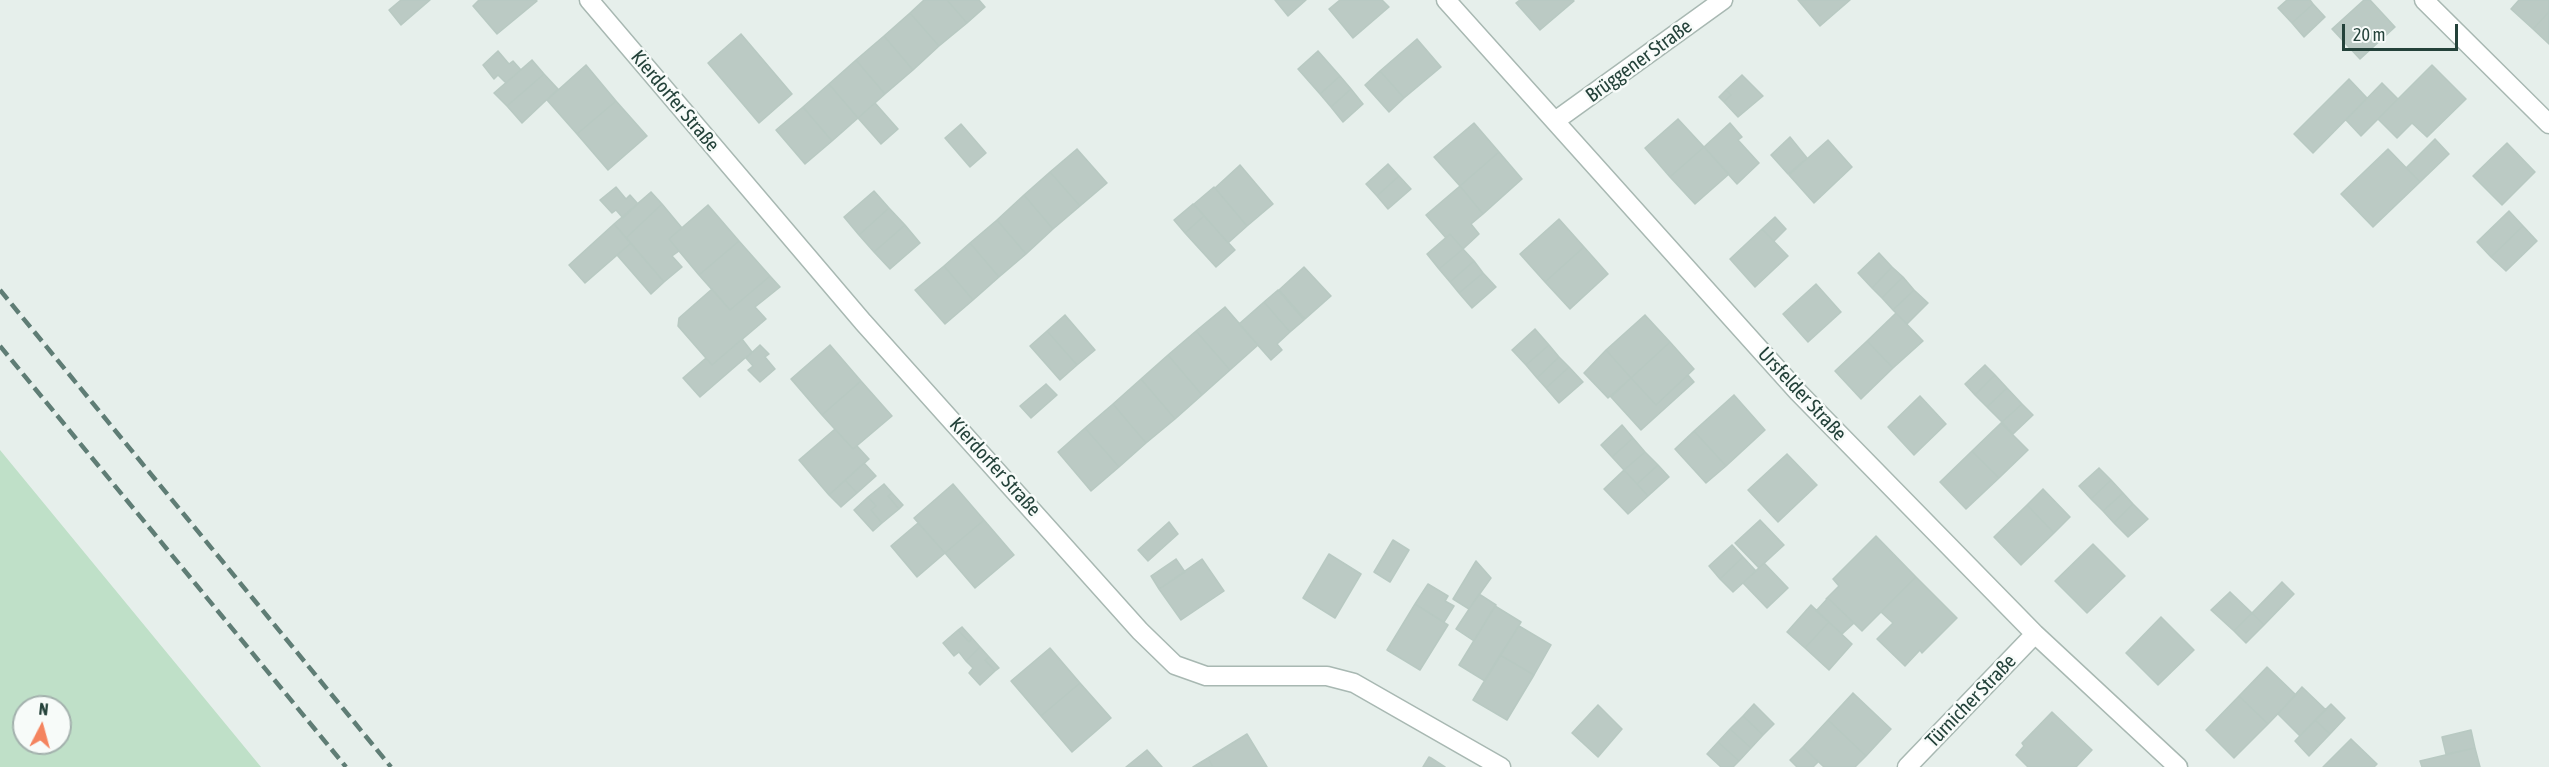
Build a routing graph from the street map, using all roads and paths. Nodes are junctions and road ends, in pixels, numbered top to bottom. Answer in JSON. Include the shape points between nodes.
{"nodes":[{"id":1,"x":589,"y":0,"type":"edge"},
{"id":2,"x":1446,"y":0,"type":"edge"},
{"id":3,"x":1723,"y":0,"type":"edge"},
{"id":4,"x":2424,"y":0,"type":"edge"},
{"id":5,"x":1555,"y":121,"type":"junction"},
{"id":6,"x":2549,"y":124,"type":"edge"},
{"id":7,"x":2035,"y":634,"type":"junction"},
{"id":8,"x":1502,"y":767,"type":"edge"},
{"id":9,"x":1907,"y":767,"type":"edge"},
{"id":10,"x":2178,"y":767,"type":"edge"}],
"edges":[{"from":1,"to":8,"type":"street","name":"Kierdorfer Straße","via":[[863,322],[1140,631],[1175,665],[1206,676],[1327,676],[1354,683]]},
{"from":2,"to":5,"type":"street","name":"Ursfelder Straße"},
{"from":3,"to":5,"type":"street","name":"Brüggener Straße"},
{"from":4,"to":6,"type":"street"},
{"from":5,"to":7,"type":"street","name":"Ursfelder Straße","via":[[1798,392]]},
{"from":7,"to":9,"type":"street","name":"Türnicher Straße"},
{"from":7,"to":10,"type":"street","name":"Ursfelder Straße"}]}
